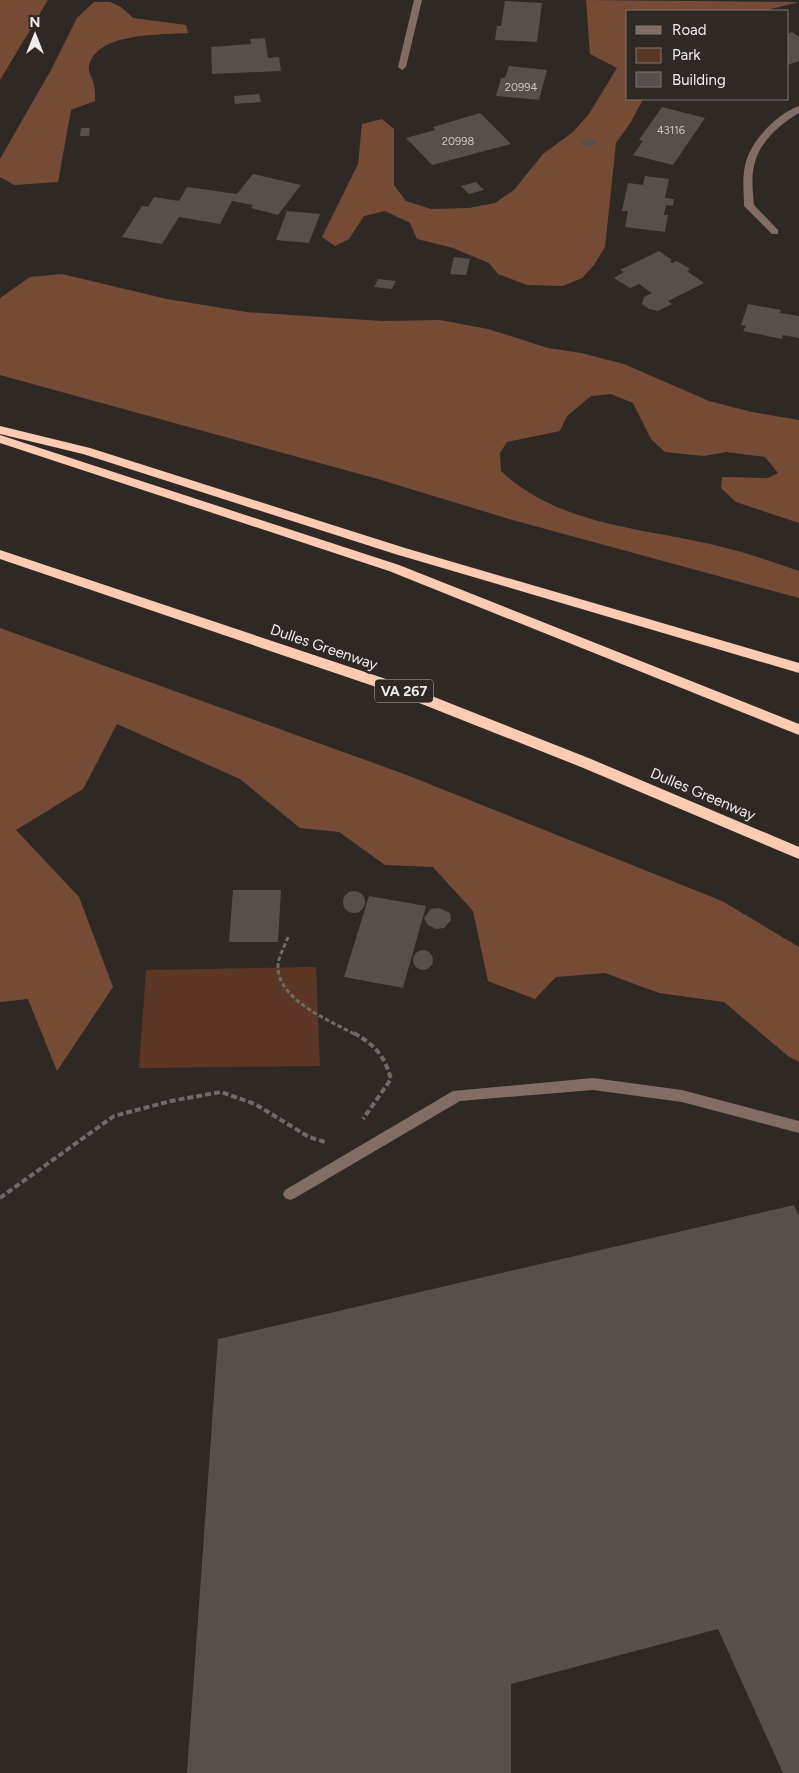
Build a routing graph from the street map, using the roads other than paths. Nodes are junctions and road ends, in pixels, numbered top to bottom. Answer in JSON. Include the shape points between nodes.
{"nodes":[{"id":1,"x":418,"y":0,"type":"edge"},
{"id":2,"x":402,"y":67,"type":"dead end"},
{"id":3,"x":799,"y":109,"type":"edge"},
{"id":4,"x":775,"y":232,"type":"dead end"},
{"id":5,"x":0,"y":430,"type":"edge"},
{"id":6,"x":0,"y":439,"type":"edge"},
{"id":7,"x":0,"y":554,"type":"edge"},
{"id":8,"x":799,"y":668,"type":"edge"},
{"id":9,"x":799,"y":730,"type":"edge"},
{"id":10,"x":799,"y":853,"type":"edge"},
{"id":11,"x":799,"y":1127,"type":"edge"},
{"id":12,"x":290,"y":1194,"type":"dead end"}],
"edges":[{"from":1,"to":2,"type":"street"},
{"from":3,"to":4,"type":"street","via":[[775,126],[759,145],[749,165],[749,206]]},
{"from":5,"to":8,"type":"highway","via":[[86,451],[400,551]]},
{"from":6,"to":9,"type":"highway","via":[[394,568]]},
{"from":7,"to":10,"type":"highway","name":"Dulles Greenway","number":"VA 267","via":[[399,689]]},
{"from":11,"to":12,"type":"street","via":[[682,1096],[593,1084],[458,1095]]}]}
